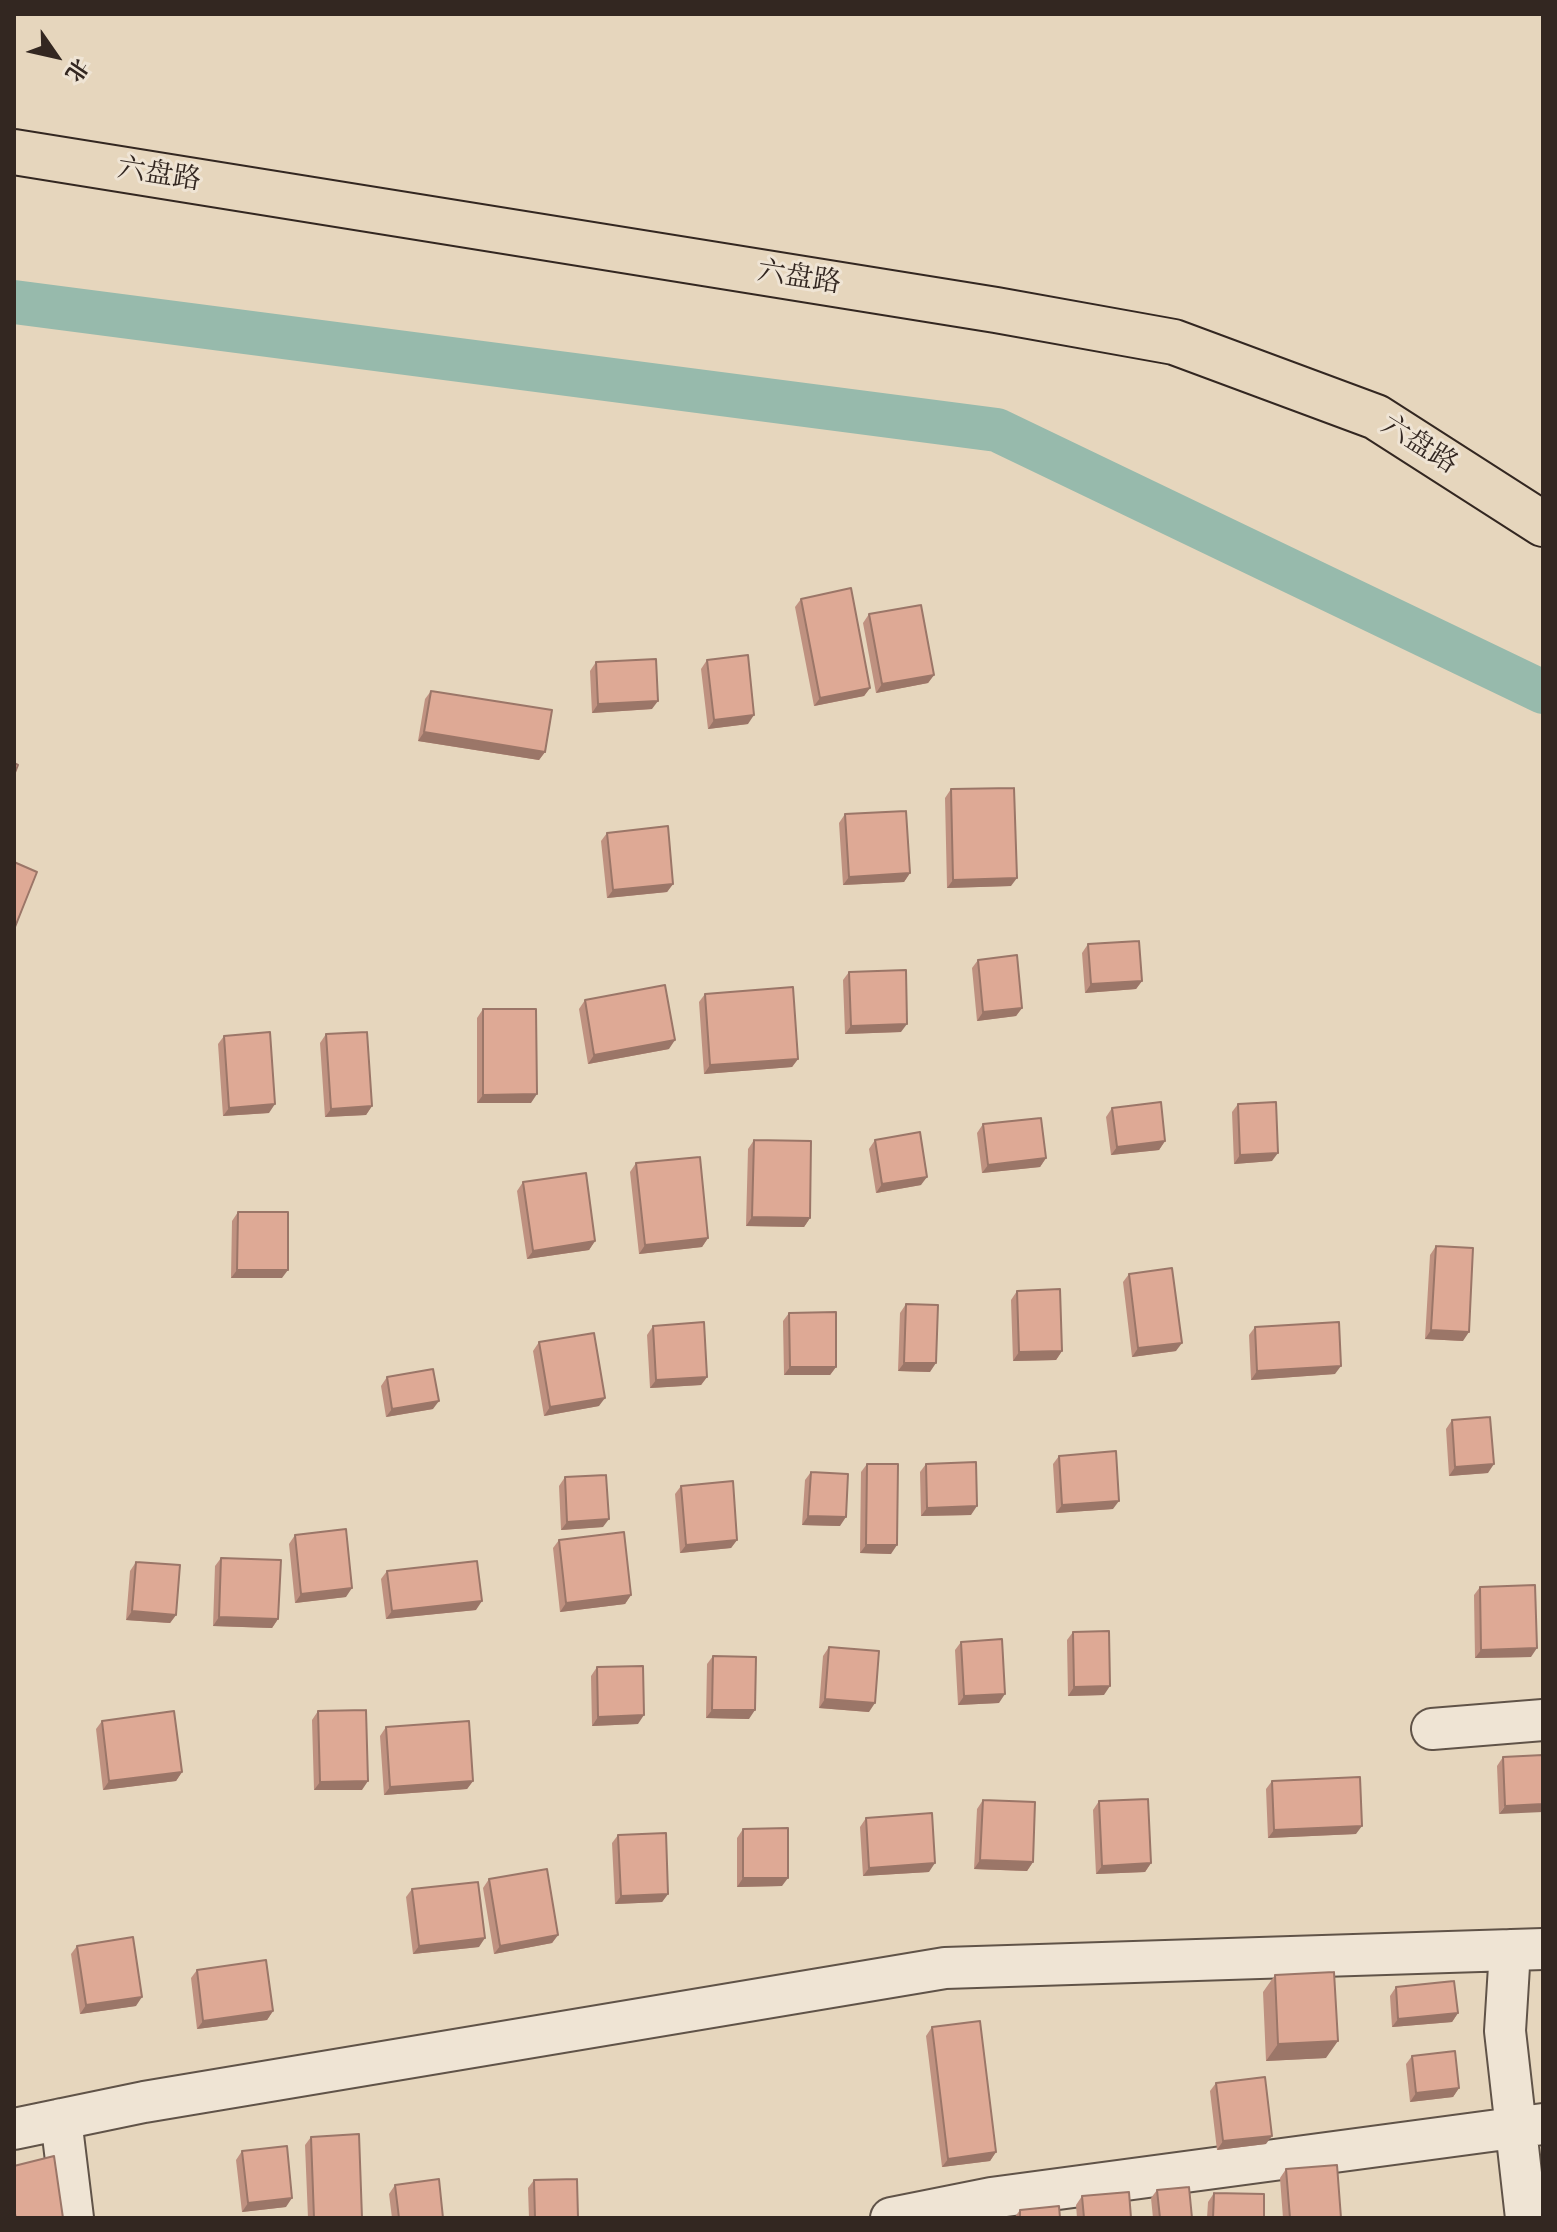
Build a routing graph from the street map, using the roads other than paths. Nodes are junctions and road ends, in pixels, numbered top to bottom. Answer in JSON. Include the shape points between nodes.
{"nodes":[{"id":1,"x":14,"y":152,"type":"edge"},
{"id":2,"x":1543,"y":524,"type":"edge"},
{"id":3,"x":1543,"y":1720,"type":"edge"},
{"id":4,"x":1432,"y":1729,"type":"dead end"},
{"id":5,"x":1526,"y":1950,"type":"edge"},
{"id":6,"x":61,"y":2119,"type":"junction"},
{"id":7,"x":1530,"y":2126,"type":"edge"},
{"id":8,"x":14,"y":2129,"type":"edge"},
{"id":9,"x":73,"y":2218,"type":"edge"},
{"id":10,"x":891,"y":2218,"type":"edge"},
{"id":11,"x":1526,"y":2218,"type":"edge"}],
"edges":[{"from":1,"to":2,"type":"main road","name":"六盘路","via":[[1174,342],[1376,417]]},
{"from":3,"to":4,"type":"street"},
{"from":5,"to":6,"type":"street","via":[[945,1968]]},
{"from":5,"to":7,"type":"street","via":[[1505,2031]]},
{"from":6,"to":8,"type":"street"},
{"from":6,"to":9,"type":"street"},
{"from":7,"to":10,"type":"street","via":[[991,2198]]},
{"from":7,"to":11,"type":"street"}]}
